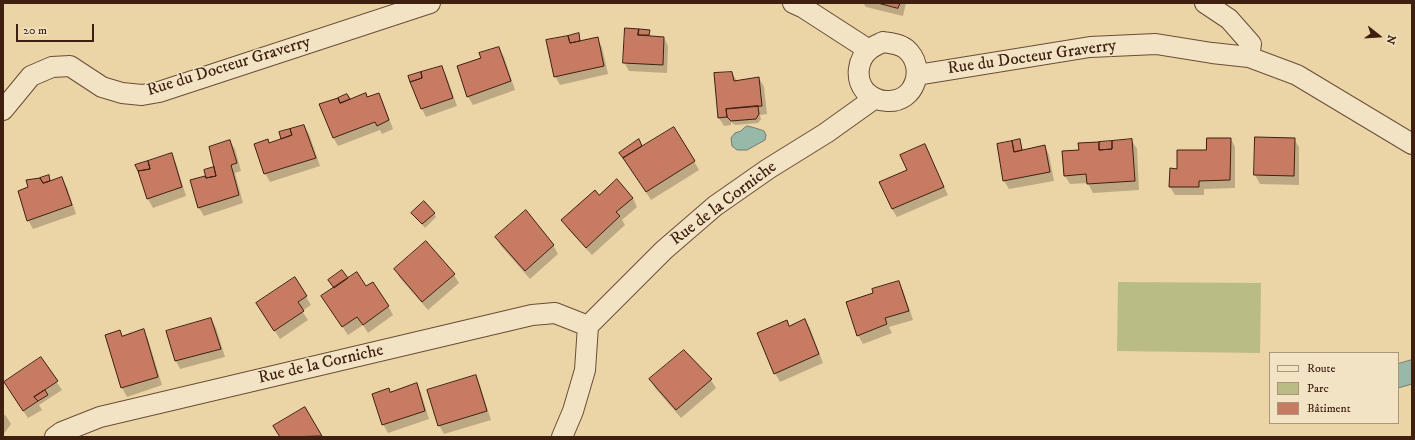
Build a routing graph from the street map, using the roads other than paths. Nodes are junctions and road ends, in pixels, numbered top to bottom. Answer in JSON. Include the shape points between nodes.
{"nodes":[{"id":1,"x":430,"y":3,"type":"edge"},
{"id":2,"x":794,"y":3,"type":"edge"},
{"id":3,"x":1206,"y":3,"type":"edge"},
{"id":4,"x":869,"y":50,"type":"junction"},
{"id":5,"x":1249,"y":57,"type":"junction"},
{"id":6,"x":917,"y":75,"type":"junction"},
{"id":7,"x":875,"y":98,"type":"junction"},
{"id":8,"x":3,"y":110,"type":"edge"},
{"id":9,"x":1412,"y":144,"type":"edge"},
{"id":10,"x":588,"y":326,"type":"junction"},
{"id":11,"x":55,"y":437,"type":"edge"},
{"id":12,"x":562,"y":437,"type":"edge"}],
"edges":[{"from":1,"to":8,"type":"street","name":"Rue du Docteur Graverry","via":[[159,92],[122,93],[102,87],[70,66],[52,67],[31,76]]},
{"from":2,"to":4,"type":"street"},
{"from":3,"to":5,"type":"street","via":[[1229,19],[1251,44]]},
{"from":4,"to":6,"type":"street","via":[[883,42],[906,49],[916,64]]},
{"from":4,"to":7,"type":"street","via":[[863,57],[859,75],[863,87]]},
{"from":5,"to":6,"type":"street","name":"Rue du Docteur Graverry","via":[[1156,44],[1090,47]]},
{"from":5,"to":9,"type":"street","name":"Rue du Docteur Graverry","via":[[1297,75]]},
{"from":6,"to":7,"type":"street","via":[[906,97],[891,102]]},
{"from":7,"to":10,"type":"street","name":"Rue de la Corniche","via":[[715,206],[664,250]]},
{"from":10,"to":11,"type":"street","name":"Rue de la Corniche","via":[[555,313],[532,315],[100,418]]},
{"from":10,"to":12,"type":"street","via":[[585,370]]}]}
